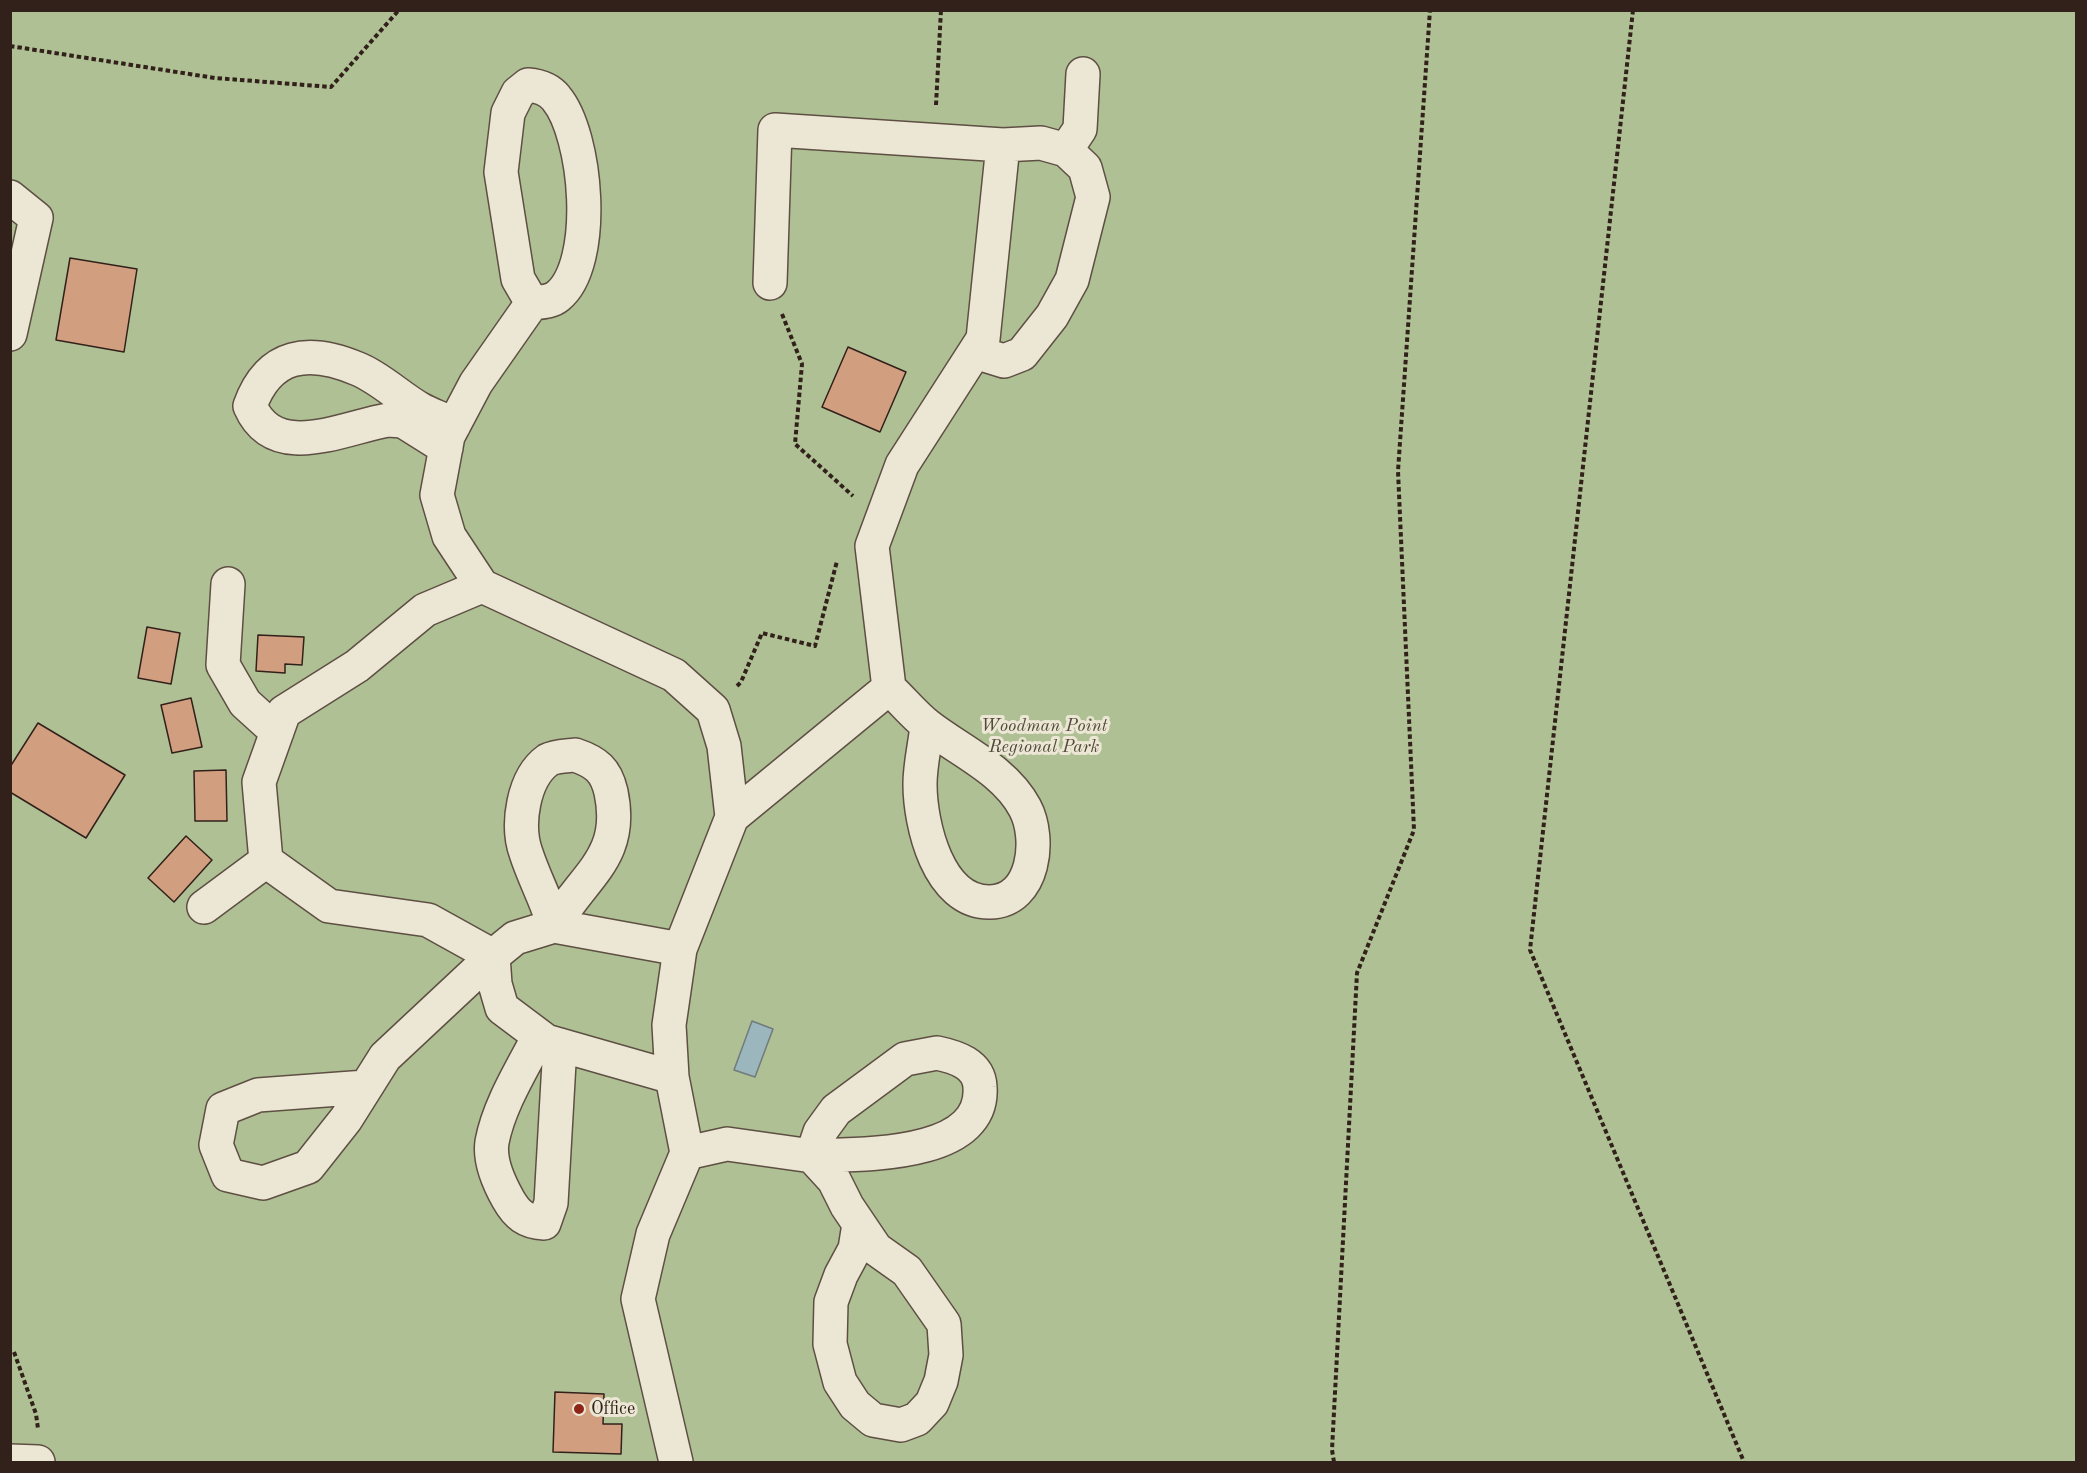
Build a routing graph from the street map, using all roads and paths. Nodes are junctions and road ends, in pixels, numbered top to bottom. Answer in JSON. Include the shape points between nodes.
{"nodes":[{"id":1,"x":399,"y":10,"type":"edge"},
{"id":2,"x":941,"y":10,"type":"edge"},
{"id":3,"x":1430,"y":10,"type":"edge"},
{"id":4,"x":1633,"y":10,"type":"edge"},
{"id":5,"x":10,"y":46,"type":"edge"},
{"id":6,"x":1083,"y":74,"type":"dead end"},
{"id":7,"x":934,"y":139,"type":"junction"},
{"id":8,"x":1003,"y":145,"type":"junction"},
{"id":9,"x":1066,"y":150,"type":"junction"},
{"id":10,"x":10,"y":197,"type":"edge"},
{"id":11,"x":770,"y":283,"type":"joint"},
{"id":12,"x":532,"y":303,"type":"junction"},
{"id":13,"x":10,"y":334,"type":"edge"},
{"id":14,"x":975,"y":352,"type":"junction"},
{"id":15,"x":450,"y":436,"type":"junction"},
{"id":16,"x":882,"y":518,"type":"junction"},
{"id":17,"x":840,"y":551,"type":"dead end"},
{"id":18,"x":228,"y":584,"type":"dead end"},
{"id":19,"x":482,"y":586,"type":"junction"},
{"id":20,"x":890,"y":688,"type":"junction"},
{"id":21,"x":713,"y":710,"type":"junction"},
{"id":22,"x":927,"y":726,"type":"junction"},
{"id":23,"x":277,"y":732,"type":"junction"},
{"id":24,"x":732,"y":817,"type":"junction"},
{"id":25,"x":266,"y":861,"type":"junction"},
{"id":26,"x":204,"y":907,"type":"dead end"},
{"id":27,"x":554,"y":926,"type":"junction"},
{"id":28,"x":680,"y":949,"type":"junction"},
{"id":29,"x":494,"y":956,"type":"junction"},
{"id":30,"x":672,"y":1077,"type":"junction"},
{"id":31,"x":366,"y":1087,"type":"dead end"},
{"id":32,"x":687,"y":1153,"type":"junction"},
{"id":33,"x":812,"y":1156,"type":"junction"},
{"id":34,"x":859,"y":1224,"type":"junction"},
{"id":35,"x":14,"y":1352,"type":"dead end"},
{"id":36,"x":39,"y":1448,"type":"edge"},
{"id":37,"x":10,"y":1461,"type":"edge"},
{"id":38,"x":676,"y":1462,"type":"edge"},
{"id":39,"x":1334,"y":1462,"type":"edge"},
{"id":40,"x":1744,"y":1462,"type":"edge"}],
"edges":[{"from":1,"to":5,"type":"path","via":[[331,87],[214,78]]},
{"from":2,"to":7,"type":"path"},
{"from":3,"to":39,"type":"path","via":[[1398,471],[1414,830],[1357,973]]},
{"from":4,"to":40,"type":"path","via":[[1530,950]]},
{"from":6,"to":9,"type":"lane","via":[[1080,129]]},
{"from":7,"to":8,"type":"lane"},
{"from":7,"to":11,"type":"lane","via":[[775,130]]},
{"from":8,"to":9,"type":"lane","via":[[1041,143]]},
{"from":8,"to":14,"type":"lane","via":[[983,339]]},
{"from":9,"to":14,"type":"lane","via":[[1085,168],[1093,197],[1072,280],[1052,316],[1022,354],[1004,361]]},
{"from":10,"to":13,"type":"lane","via":[[36,218]]},
{"from":11,"to":16,"type":"path","via":[[802,364],[795,444]]},
{"from":12,"to":12,"type":"lane","via":[[518,279],[501,172],[508,113],[518,93],[528,85],[542,87],[555,96],[567,115],[579,150],[585,191],[577,260],[570,283],[558,296]]},
{"from":12,"to":15,"type":"lane","via":[[476,383]]},
{"from":14,"to":16,"type":"lane","via":[[902,465]]},
{"from":15,"to":15,"type":"lane","via":[[420,409],[360,369],[332,360],[299,357],[273,368],[256,389],[250,406],[256,420],[272,434],[298,438],[388,420]]},
{"from":15,"to":19,"type":"lane","via":[[437,495],[449,536]]},
{"from":16,"to":20,"type":"lane","via":[[872,546]]},
{"from":17,"to":21,"type":"path","via":[[815,646],[762,633],[741,682]]},
{"from":18,"to":23,"type":"lane","via":[[223,665],[245,703]]},
{"from":19,"to":21,"type":"lane","via":[[674,675]]},
{"from":19,"to":23,"type":"lane","via":[[425,610],[357,666],[284,712]]},
{"from":20,"to":22,"type":"lane"},
{"from":20,"to":24,"type":"lane"},
{"from":21,"to":24,"type":"lane","via":[[724,746]]},
{"from":22,"to":22,"type":"lane","via":[[999,777],[1024,807],[1033,833],[1033,862],[1009,897],[990,902],[968,897],[946,879],[935,860],[923,820],[920,784]]},
{"from":23,"to":25,"type":"lane","via":[[259,782]]},
{"from":24,"to":28,"type":"lane"},
{"from":25,"to":26,"type":"lane"},
{"from":25,"to":29,"type":"lane","via":[[329,906],[428,920]]},
{"from":27,"to":27,"type":"lane","via":[[568,901],[599,867],[613,840],[615,812],[608,778],[594,761],[575,755],[550,759],[533,775],[522,826],[526,852]]},
{"from":27,"to":28,"type":"lane"},
{"from":27,"to":29,"type":"lane","via":[[515,938]]},
{"from":28,"to":30,"type":"lane","via":[[669,1025]]},
{"from":29,"to":30,"type":"lane","via":[[495,984],[502,1008],[549,1040]]},
{"from":29,"to":31,"type":"lane","via":[[385,1057]]},
{"from":30,"to":32,"type":"lane"},
{"from":32,"to":33,"type":"lane","via":[[727,1144]]},
{"from":32,"to":38,"type":"lane","via":[[653,1234],[638,1299]]},
{"from":33,"to":33,"type":"lane","via":[[881,1153],[951,1138],[972,1121],[981,1102],[980,1078],[961,1058],[937,1053],[905,1059],[836,1110],[820,1132]]},
{"from":33,"to":34,"type":"lane","via":[[834,1180]]},
{"from":34,"to":34,"type":"lane","via":[[876,1249],[907,1271],[944,1324],[946,1355],[932,1403],[917,1419],[901,1425],[873,1420],[855,1405],[840,1382],[830,1344],[831,1302],[855,1249]]},
{"from":35,"to":36,"type":"path","via":[[36,1414]]},
{"from":36,"to":37,"type":"lane"}]}
